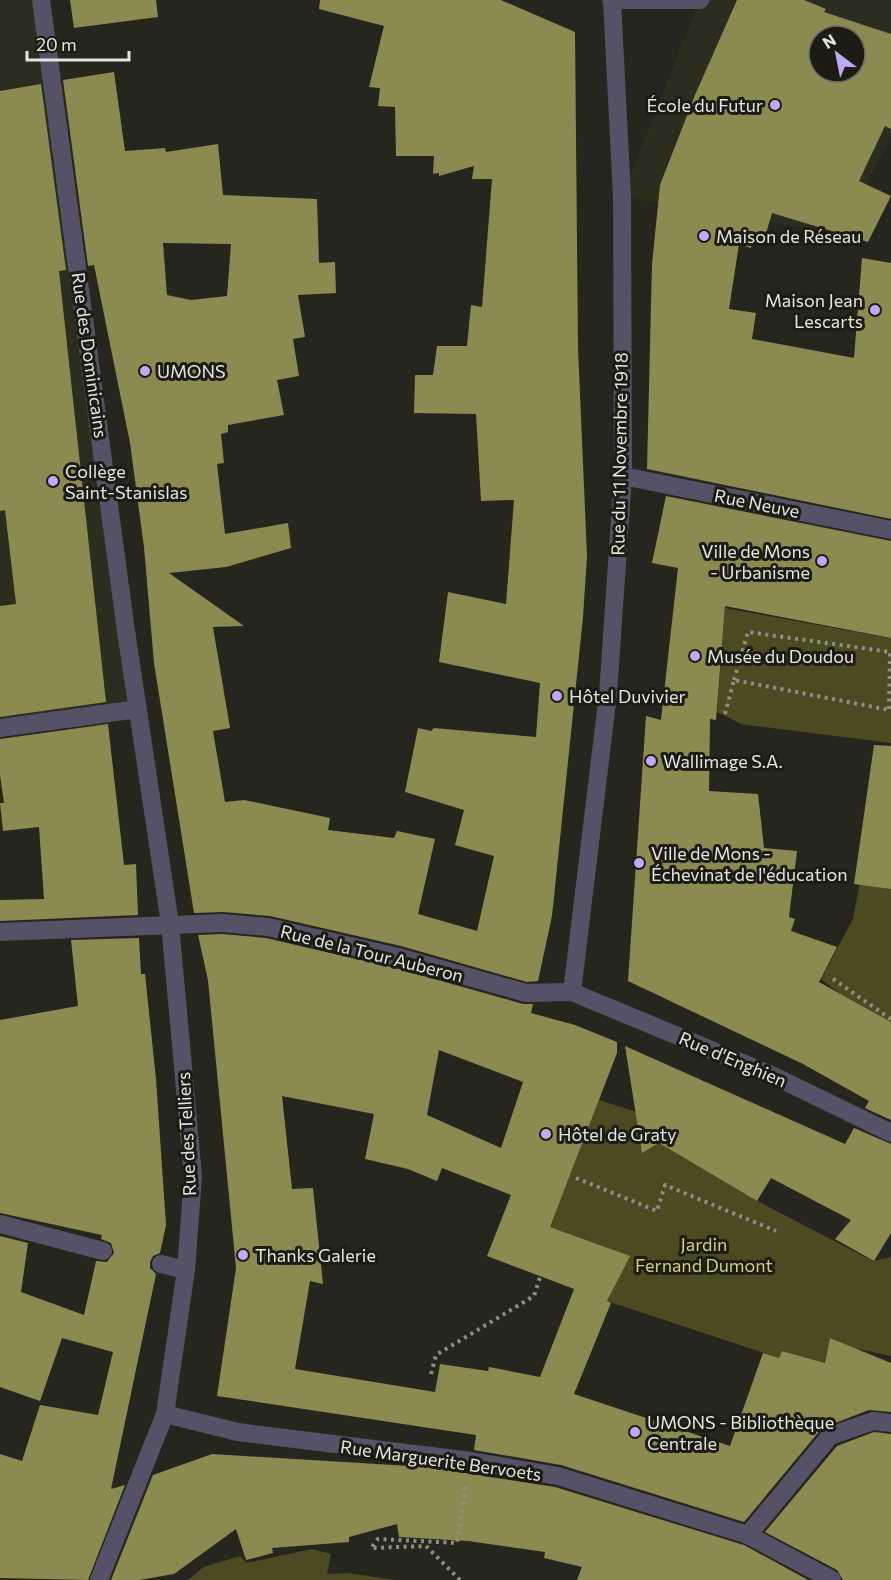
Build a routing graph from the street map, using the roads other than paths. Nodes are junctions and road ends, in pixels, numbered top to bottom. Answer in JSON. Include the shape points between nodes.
{"nodes":[{"id":1,"x":41,"y":0,"type":"edge"},
{"id":2,"x":612,"y":0,"type":"edge"},
{"id":3,"x":700,"y":1,"type":"edge"},
{"id":4,"x":623,"y":476,"type":"junction"},
{"id":5,"x":891,"y":530,"type":"edge"},
{"id":6,"x":138,"y":709,"type":"junction"},
{"id":7,"x":0,"y":728,"type":"edge"},
{"id":8,"x":170,"y":924,"type":"junction"},
{"id":9,"x":0,"y":932,"type":"edge"},
{"id":10,"x":572,"y":992,"type":"junction"},
{"id":11,"x":891,"y":1133,"type":"edge"},
{"id":12,"x":0,"y":1224,"type":"edge"},
{"id":13,"x":103,"y":1251,"type":"dead end"},
{"id":14,"x":161,"y":1264,"type":"dead end"},
{"id":15,"x":186,"y":1270,"type":"junction"},
{"id":16,"x":165,"y":1414,"type":"junction"},
{"id":17,"x":891,"y":1423,"type":"edge"},
{"id":18,"x":748,"y":1535,"type":"junction"},
{"id":19,"x":99,"y":1580,"type":"edge"},
{"id":20,"x":832,"y":1580,"type":"edge"}],
"edges":[{"from":1,"to":6,"type":"street","name":"Rue des Dominicains"},
{"from":2,"to":3,"type":"street","name":"Rue du 11 Novembre 1918"},
{"from":2,"to":4,"type":"street","name":"Rue du 11 Novembre 1918","via":[[622,197]]},
{"from":4,"to":5,"type":"street","name":"Rue Neuve"},
{"from":4,"to":10,"type":"street","name":"Rue du 11 Novembre 1918","via":[[608,694]]},
{"from":6,"to":7,"type":"street"},
{"from":6,"to":8,"type":"street","name":"Rue des Dominicains"},
{"from":8,"to":9,"type":"street","name":"Rue de la Tour Auberon"},
{"from":8,"to":10,"type":"street","name":"Rue de la Tour Auberon","via":[[267,927],[398,957],[526,993]]},
{"from":8,"to":15,"type":"street","name":"Rue des Telliers","via":[[193,1176]]},
{"from":10,"to":11,"type":"street","name":"Rue d'Enghien","via":[[776,1077]]},
{"from":12,"to":13,"type":"street"},
{"from":14,"to":15,"type":"street"},
{"from":15,"to":16,"type":"street","name":"Rue des Telliers"},
{"from":16,"to":18,"type":"street","name":"Rue Marguerite Bervoets","via":[[238,1432],[471,1461],[558,1476]]},
{"from":16,"to":19,"type":"street","name":"Rue des Telliers"},
{"from":17,"to":18,"type":"street","via":[[873,1421],[830,1436]]},
{"from":18,"to":20,"type":"street","name":"Rue Marguerite Bervoets"}]}
